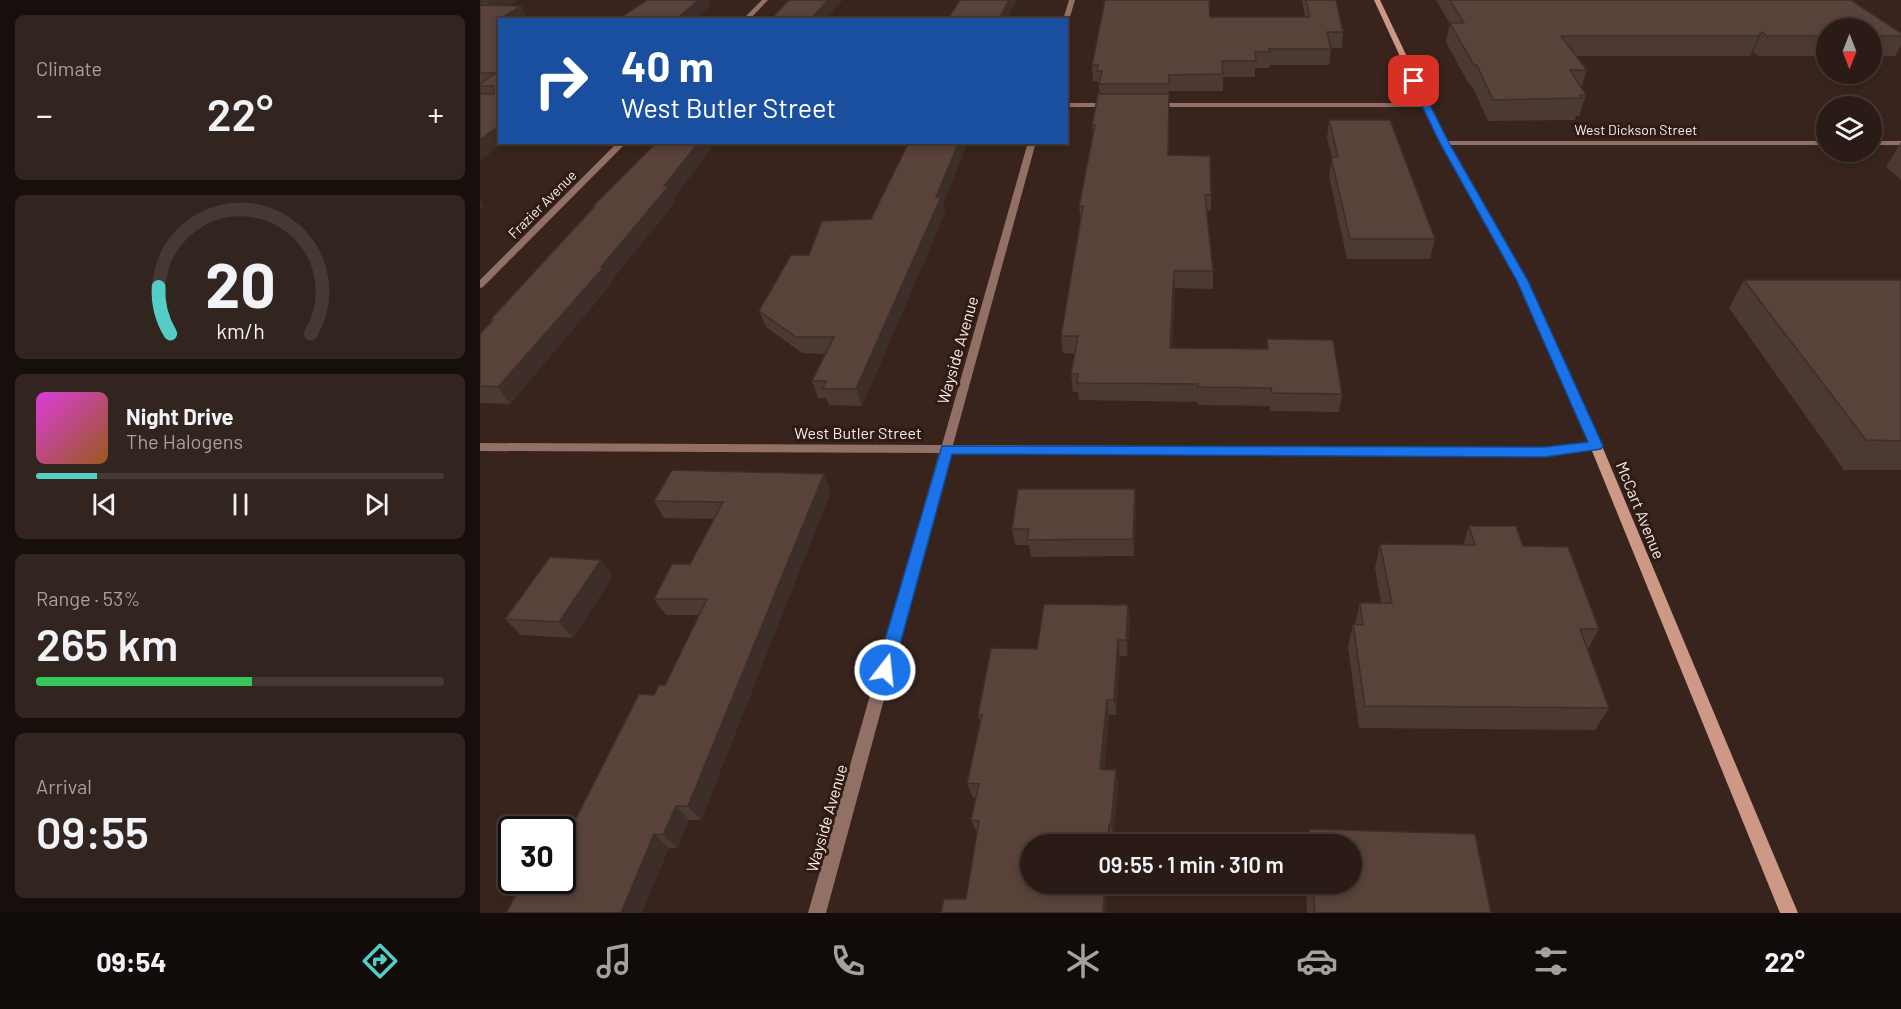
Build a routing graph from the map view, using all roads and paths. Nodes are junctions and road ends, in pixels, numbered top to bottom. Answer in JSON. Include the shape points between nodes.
{"nodes":[{"id":1,"x":765,"y":0,"type":"edge"},
{"id":2,"x":1072,"y":0,"type":"edge"},
{"id":3,"x":1377,"y":0,"type":"edge"},
{"id":4,"x":748,"y":18,"type":"edge"},
{"id":5,"x":1067,"y":18,"type":"edge"},
{"id":6,"x":1068,"y":105,"type":"edge"},
{"id":7,"x":1114,"y":105,"type":"edge"},
{"id":8,"x":1150,"y":105,"type":"edge"},
{"id":9,"x":1426,"y":105,"type":"junction"},
{"id":10,"x":1444,"y":143,"type":"junction"},
{"id":11,"x":1816,"y":143,"type":"edge"},
{"id":12,"x":1882,"y":143,"type":"edge"},
{"id":13,"x":1901,"y":143,"type":"edge"},
{"id":14,"x":621,"y":144,"type":"edge"},
{"id":15,"x":1031,"y":144,"type":"edge"},
{"id":16,"x":480,"y":285,"type":"edge"},
{"id":17,"x":1596,"y":446,"type":"junction"},
{"id":18,"x":480,"y":447,"type":"edge"},
{"id":19,"x":946,"y":449,"type":"junction"},
{"id":20,"x":817,"y":913,"type":"edge"},
{"id":21,"x":1789,"y":913,"type":"edge"}],
"edges":[{"from":1,"to":4,"type":"street"},
{"from":2,"to":5,"type":"street"},
{"from":3,"to":9,"type":"main road","name":"McCart Avenue"},
{"from":6,"to":7,"type":"street"},
{"from":8,"to":9,"type":"street"},
{"from":9,"to":10,"type":"main road","name":"McCart Avenue"},
{"from":10,"to":11,"type":"street","name":"West Dickson Street"},
{"from":10,"to":17,"type":"main road","name":"McCart Avenue","via":[[1522,281]]},
{"from":12,"to":13,"type":"street"},
{"from":14,"to":16,"type":"street","name":"Frazier Avenue"},
{"from":15,"to":19,"type":"street","name":"Wayside Avenue"},
{"from":17,"to":19,"type":"street","name":"West Butler Street","via":[[1545,452]]},
{"from":17,"to":21,"type":"main road","name":"McCart Avenue"},
{"from":18,"to":19,"type":"street","name":"West Butler Street"},
{"from":19,"to":20,"type":"street","name":"Wayside Avenue"}]}
